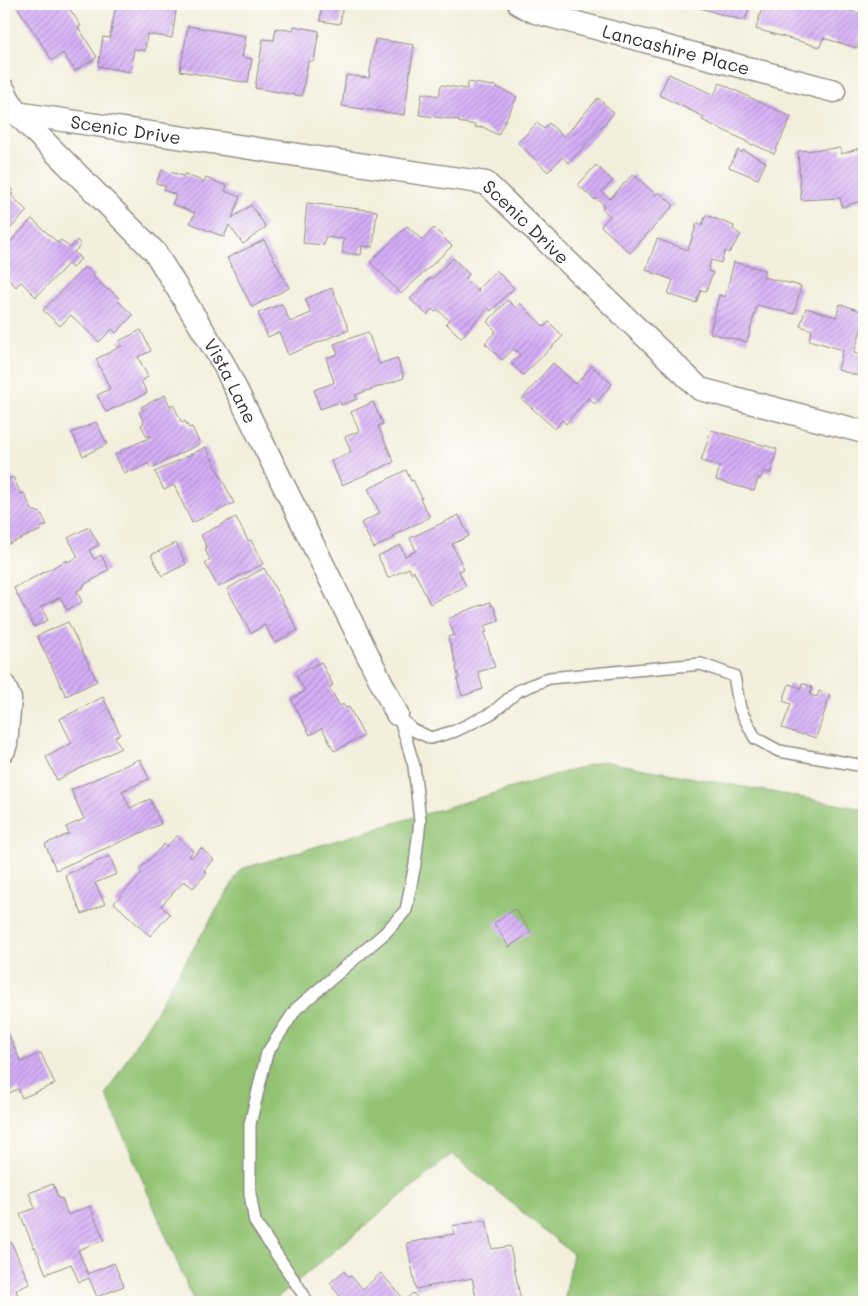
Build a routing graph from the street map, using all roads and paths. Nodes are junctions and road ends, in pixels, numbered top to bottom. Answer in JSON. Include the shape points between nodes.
{"nodes":[{"id":1,"x":519,"y":4,"type":"edge"},
{"id":2,"x":4,"y":90,"type":"edge"},
{"id":3,"x":834,"y":91,"type":"dead end"},
{"id":4,"x":16,"y":113,"type":"junction"},
{"id":5,"x":864,"y":432,"type":"edge"},
{"id":6,"x":4,"y":685,"type":"edge"},
{"id":7,"x":398,"y":715,"type":"junction"},
{"id":8,"x":4,"y":750,"type":"edge"},
{"id":9,"x":864,"y":766,"type":"edge"},
{"id":10,"x":306,"y":1302,"type":"edge"}],
"edges":[{"from":1,"to":3,"type":"street","name":"Lancashire Place","via":[[535,12]]},
{"from":2,"to":4,"type":"street","name":"Vista Lane"},
{"from":4,"to":5,"type":"street","name":"Scenic Drive","via":[[486,183],[700,390]]},
{"from":4,"to":7,"type":"street","name":"Vista Lane","via":[[154,252],[223,363]]},
{"from":6,"to":8,"type":"street","via":[[10,699]]},
{"from":7,"to":9,"type":"lane","via":[[413,730],[431,738],[455,731],[492,713],[518,691],[549,678],[701,664],[734,676],[740,709],[755,738],[779,751]]},
{"from":7,"to":10,"type":"lane","via":[[414,766],[420,821],[416,864],[406,910],[385,933],[296,1009],[267,1053],[250,1124],[250,1194],[255,1222],[304,1294]]}]}
